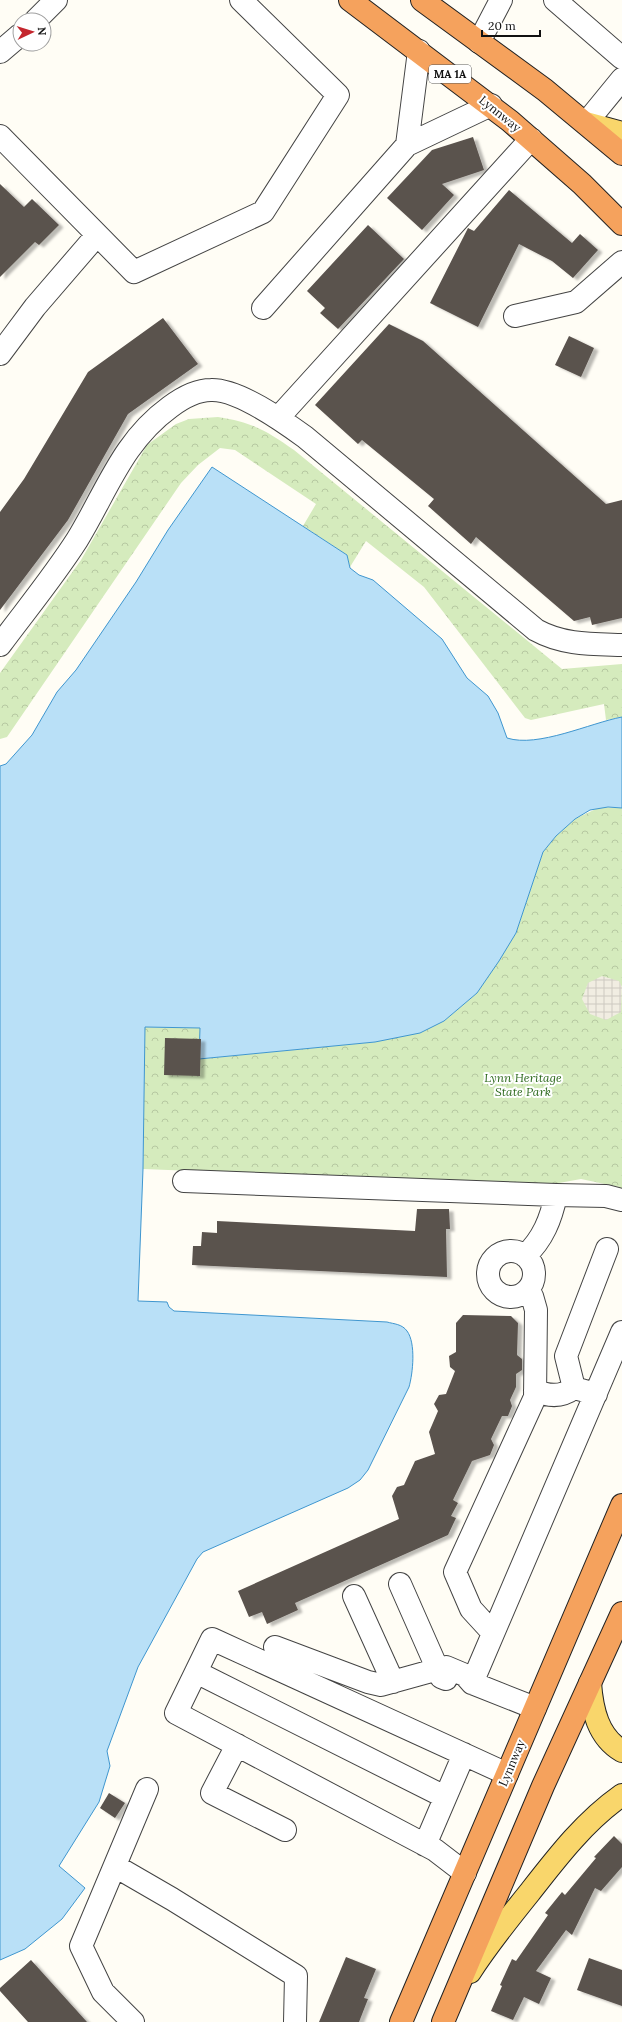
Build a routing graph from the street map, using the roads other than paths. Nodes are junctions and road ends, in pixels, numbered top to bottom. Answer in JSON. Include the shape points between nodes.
{"nodes":[{"id":1,"x":56,"y":0,"type":"edge"},
{"id":2,"x":241,"y":0,"type":"edge"},
{"id":3,"x":350,"y":0,"type":"edge"},
{"id":4,"x":422,"y":0,"type":"edge"},
{"id":5,"x":501,"y":0,"type":"edge"},
{"id":6,"x":555,"y":0,"type":"edge"},
{"id":7,"x":44,"y":12,"type":"edge"},
{"id":8,"x":12,"y":42,"type":"edge"},
{"id":9,"x":479,"y":42,"type":"junction"},
{"id":10,"x":420,"y":51,"type":"junction"},
{"id":11,"x":0,"y":52,"type":"edge"},
{"id":12,"x":622,"y":58,"type":"edge"},
{"id":13,"x":622,"y":80,"type":"edge"},
{"id":14,"x":491,"y":106,"type":"junction"},
{"id":15,"x":586,"y":123,"type":"junction"},
{"id":16,"x":622,"y":132,"type":"edge"},
{"id":17,"x":0,"y":136,"type":"edge"},
{"id":18,"x":531,"y":139,"type":"junction"},
{"id":19,"x":407,"y":145,"type":"junction"},
{"id":20,"x":622,"y":154,"type":"edge"},
{"id":21,"x":622,"y":224,"type":"edge"},
{"id":22,"x":97,"y":235,"type":"junction"},
{"id":23,"x":622,"y":262,"type":"edge"},
{"id":24,"x":263,"y":308,"type":"dead end"},
{"id":25,"x":515,"y":316,"type":"dead end"},
{"id":26,"x":0,"y":354,"type":"edge"},
{"id":27,"x":278,"y":418,"type":"junction"},
{"id":28,"x":0,"y":645,"type":"edge"},
{"id":29,"x":622,"y":645,"type":"edge"},
{"id":30,"x":184,"y":1181,"type":"dead end"},
{"id":31,"x":556,"y":1195,"type":"junction"},
{"id":32,"x":622,"y":1200,"type":"edge"},
{"id":33,"x":607,"y":1249,"type":"dead end"},
{"id":34,"x":525,"y":1256,"type":"junction"},
{"id":35,"x":527,"y":1292,"type":"junction"},
{"id":36,"x":622,"y":1332,"type":"edge"},
{"id":37,"x":574,"y":1388,"type":"junction"},
{"id":38,"x":535,"y":1390,"type":"junction"},
{"id":39,"x":596,"y":1394,"type":"junction"},
{"id":40,"x":622,"y":1505,"type":"edge"},
{"id":41,"x":400,"y":1584,"type":"dead end"},
{"id":42,"x":354,"y":1596,"type":"dead end"},
{"id":43,"x":622,"y":1613,"type":"edge"},
{"id":44,"x":493,"y":1633,"type":"junction"},
{"id":45,"x":275,"y":1647,"type":"dead end"},
{"id":46,"x":438,"y":1670,"type":"junction"},
{"id":47,"x":196,"y":1672,"type":"junction"},
{"id":48,"x":393,"y":1682,"type":"junction"},
{"id":49,"x":472,"y":1683,"type":"junction"},
{"id":50,"x":590,"y":1683,"type":"junction"},
{"id":51,"x":535,"y":1708,"type":"junction"},
{"id":52,"x":237,"y":1745,"type":"junction"},
{"id":53,"x":622,"y":1751,"type":"edge"},
{"id":54,"x":464,"y":1754,"type":"junction"},
{"id":55,"x":507,"y":1774,"type":"junction"},
{"id":56,"x":147,"y":1790,"type":"dead end"},
{"id":57,"x":622,"y":1795,"type":"edge"},
{"id":58,"x":445,"y":1797,"type":"junction"},
{"id":59,"x":285,"y":1830,"type":"dead end"},
{"id":60,"x":425,"y":1845,"type":"junction"},
{"id":61,"x":116,"y":1866,"type":"junction"},
{"id":62,"x":465,"y":1873,"type":"junction"},
{"id":63,"x":451,"y":2002,"type":"junction"},
{"id":64,"x":133,"y":2022,"type":"edge"},
{"id":65,"x":295,"y":2022,"type":"edge"},
{"id":66,"x":401,"y":2022,"type":"edge"},
{"id":67,"x":443,"y":2022,"type":"edge"}],
"edges":[{"from":1,"to":7,"type":"street"},
{"from":2,"to":22,"type":"street","via":[[338,95],[264,212],[134,272]]},
{"from":3,"to":10,"type":"highway","name":"Lynnway","number":"MA 1A"},
{"from":4,"to":9,"type":"highway"},
{"from":5,"to":9,"type":"street"},
{"from":6,"to":12,"type":"street"},
{"from":8,"to":11,"type":"street"},
{"from":9,"to":15,"type":"highway"},
{"from":10,"to":14,"type":"highway","name":"Lynnway","number":"MA 1A"},
{"from":10,"to":19,"type":"street"},
{"from":13,"to":15,"type":"street"},
{"from":14,"to":18,"type":"highway","name":"Lynnway","number":"MA 1A"},
{"from":14,"to":19,"type":"street"},
{"from":15,"to":16,"type":"main road"},
{"from":15,"to":20,"type":"highway"},
{"from":17,"to":22,"type":"street"},
{"from":18,"to":21,"type":"highway","name":"Lynnway","number":"MA 1A"},
{"from":18,"to":27,"type":"street"},
{"from":19,"to":24,"type":"street"},
{"from":22,"to":26,"type":"street","via":[[35,307]]},
{"from":23,"to":25,"type":"street","via":[[576,302]]},
{"from":27,"to":28,"type":"street","via":[[238,396],[217,390],[190,395],[158,415],[130,446],[77,540]]},
{"from":27,"to":29,"type":"street","via":[[314,443],[536,630],[567,642]]},
{"from":30,"to":31,"type":"street"},
{"from":31,"to":32,"type":"street","via":[[606,1196]]},
{"from":31,"to":34,"type":"street","via":[[552,1215],[542,1237]]},
{"from":33,"to":37,"type":"street","via":[[566,1356]]},
{"from":34,"to":35,"type":"street","via":[[531,1262],[534,1278]]},
{"from":34,"to":35,"type":"street","via":[[518,1252],[502,1253],[490,1264],[488,1280],[504,1297],[512,1298]]},
{"from":35,"to":38,"type":"street","via":[[535,1302],[536,1310]]},
{"from":36,"to":39,"type":"street"},
{"from":37,"to":38,"type":"street","via":[[566,1394],[546,1395]]},
{"from":37,"to":39,"type":"street"},
{"from":38,"to":44,"type":"street","via":[[535,1397],[455,1572],[471,1609]]},
{"from":39,"to":44,"type":"street"},
{"from":40,"to":51,"type":"highway","name":"Lynnway"},
{"from":41,"to":46,"type":"street"},
{"from":42,"to":48,"type":"street"},
{"from":43,"to":50,"type":"highway"},
{"from":44,"to":49,"type":"street"},
{"from":45,"to":48,"type":"street","via":[[368,1682],[381,1685]]},
{"from":46,"to":48,"type":"street"},
{"from":46,"to":49,"type":"street","via":[[441,1677],[460,1685]]},
{"from":47,"to":52,"type":"street","via":[[176,1713]]},
{"from":47,"to":54,"type":"street","via":[[212,1639]]},
{"from":47,"to":58,"type":"street"},
{"from":49,"to":51,"type":"street"},
{"from":50,"to":53,"type":"main road","via":[[591,1700],[597,1720],[606,1736]]},
{"from":50,"to":63,"type":"highway"},
{"from":51,"to":55,"type":"highway","name":"Lynnway"},
{"from":52,"to":59,"type":"street","via":[[212,1793]]},
{"from":52,"to":60,"type":"street"},
{"from":54,"to":55,"type":"street"},
{"from":54,"to":58,"type":"street"},
{"from":55,"to":62,"type":"highway","name":"Lynnway"},
{"from":56,"to":61,"type":"street"},
{"from":57,"to":63,"type":"main road","via":[[589,1821],[542,1877],[485,1949]]},
{"from":58,"to":60,"type":"street"},
{"from":60,"to":62,"type":"street"},
{"from":61,"to":64,"type":"street","via":[[81,1946],[103,1992]]},
{"from":61,"to":65,"type":"street","via":[[296,1976]]},
{"from":62,"to":66,"type":"highway","name":"Lynnway"},
{"from":63,"to":67,"type":"highway"}]}
